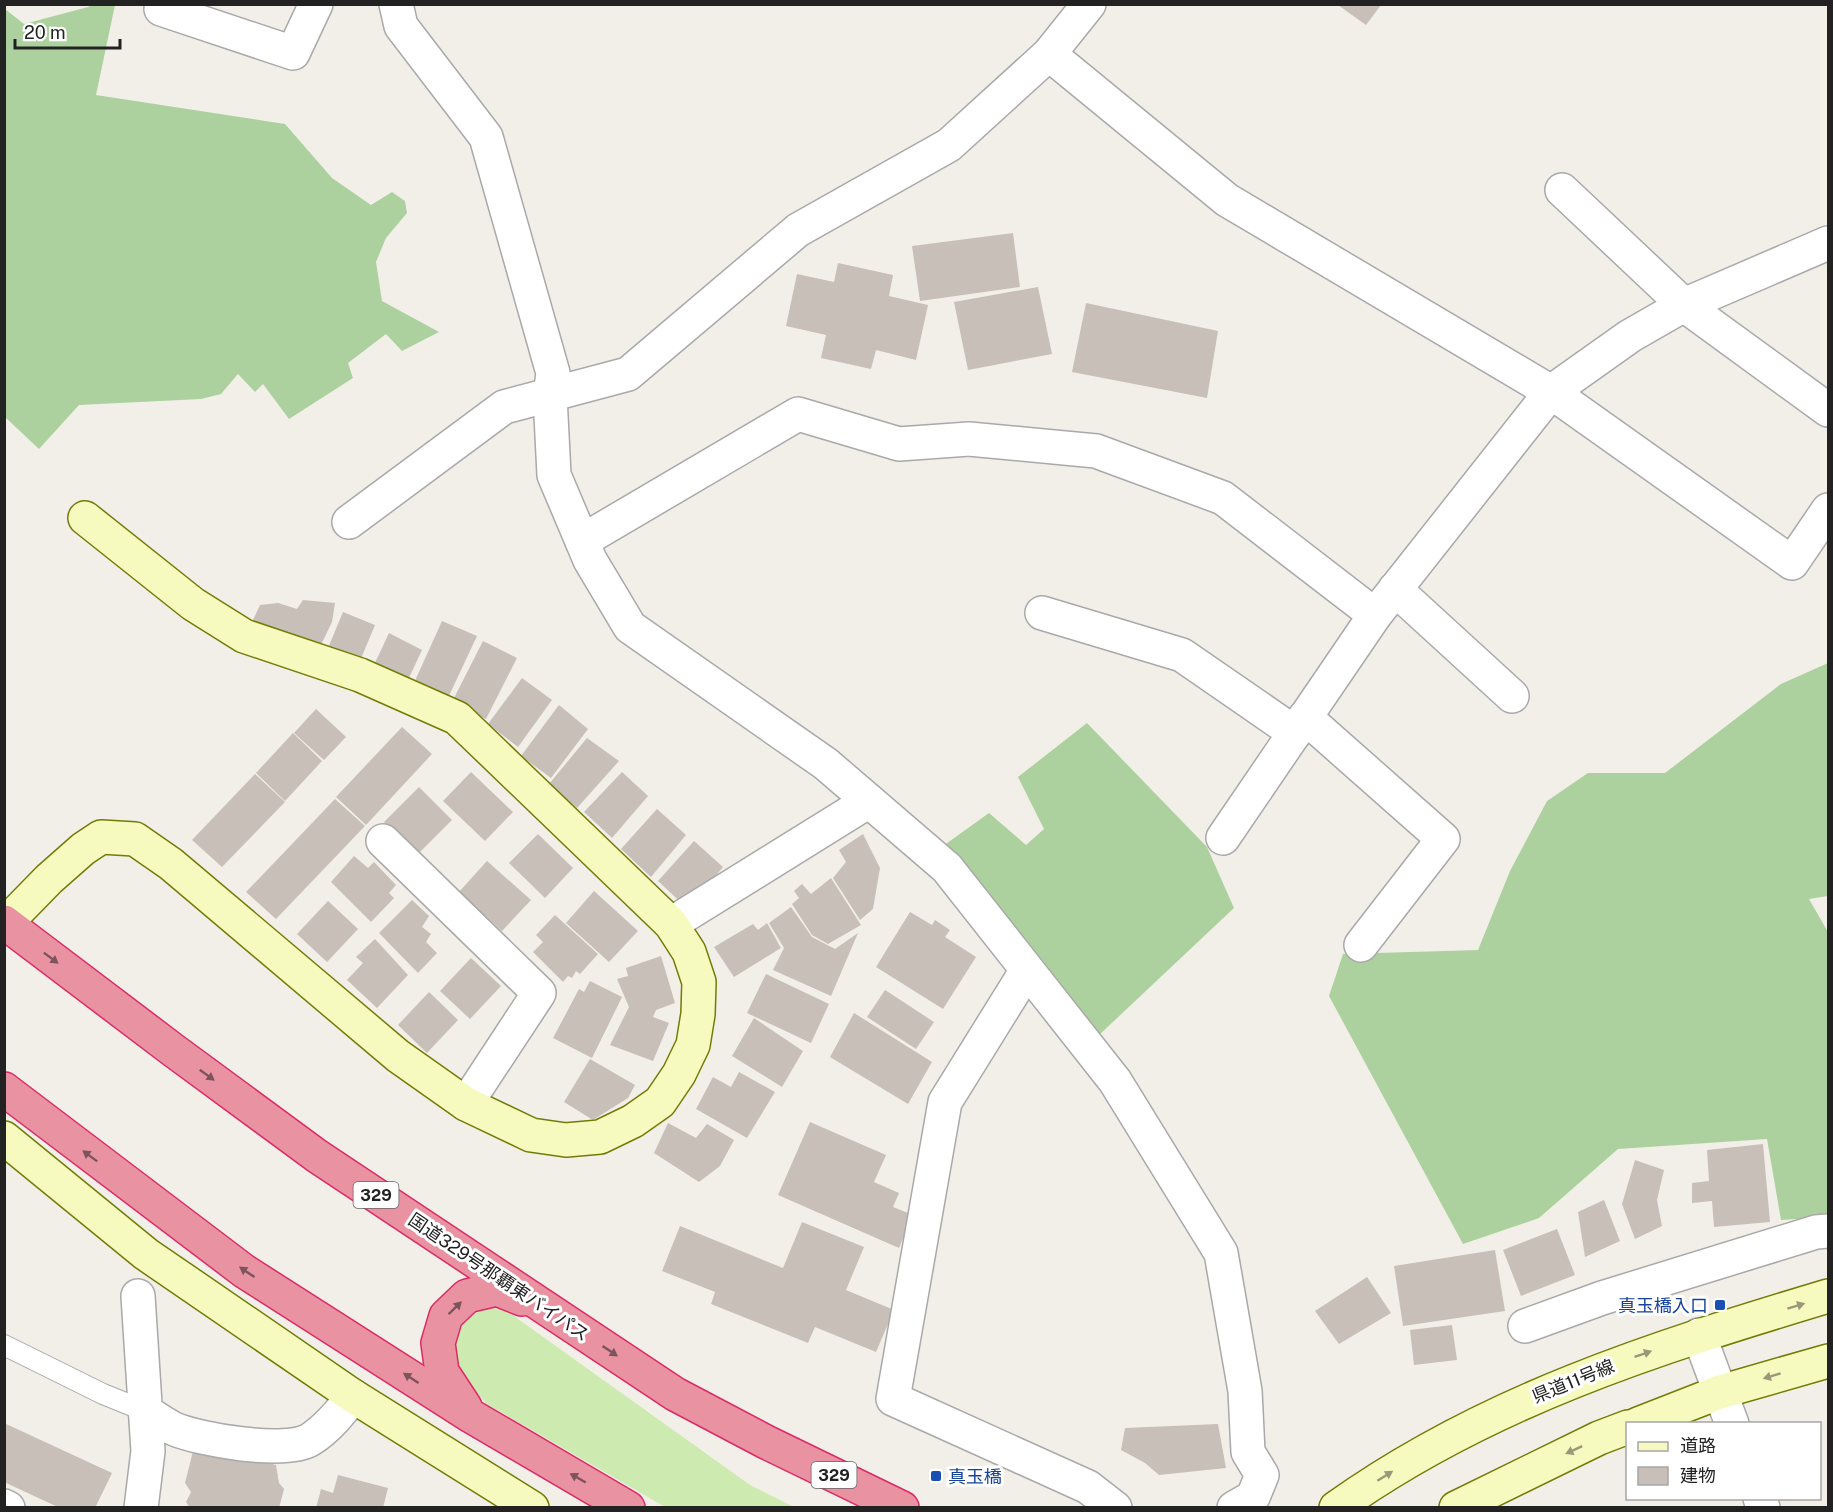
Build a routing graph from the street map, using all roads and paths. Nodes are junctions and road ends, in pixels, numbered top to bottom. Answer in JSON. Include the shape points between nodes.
{"nodes":[{"id":1,"x":316,"y":4,"type":"edge"},
{"id":2,"x":396,"y":4,"type":"edge"},
{"id":3,"x":1089,"y":4,"type":"edge"},
{"id":4,"x":161,"y":9,"type":"dead end"},
{"id":5,"x":1049,"y":54,"type":"junction"},
{"id":6,"x":1562,"y":190,"type":"dead end"},
{"id":7,"x":1828,"y":243,"type":"edge"},
{"id":8,"x":1684,"y":305,"type":"junction"},
{"id":9,"x":1551,"y":392,"type":"junction"},
{"id":10,"x":550,"y":396,"type":"junction"},
{"id":11,"x":1828,"y":410,"type":"edge"},
{"id":12,"x":1828,"y":510,"type":"edge"},
{"id":13,"x":85,"y":518,"type":"dead end"},
{"id":14,"x":349,"y":522,"type":"dead end"},
{"id":15,"x":582,"y":541,"type":"junction"},
{"id":16,"x":1385,"y":602,"type":"junction"},
{"id":17,"x":1042,"y":613,"type":"dead end"},
{"id":18,"x":1512,"y":696,"type":"dead end"},
{"id":19,"x":1300,"y":725,"type":"junction"},
{"id":20,"x":869,"y":801,"type":"junction"},
{"id":21,"x":1223,"y":838,"type":"dead end"},
{"id":22,"x":383,"y":841,"type":"dead end"},
{"id":23,"x":5,"y":923,"type":"edge"},
{"id":24,"x":671,"y":924,"type":"junction"},
{"id":25,"x":1361,"y":945,"type":"dead end"},
{"id":26,"x":1027,"y":970,"type":"junction"},
{"id":27,"x":4,"y":1089,"type":"edge"},
{"id":28,"x":466,"y":1104,"type":"junction"},
{"id":29,"x":4,"y":1138,"type":"edge"},
{"id":30,"x":1828,"y":1231,"type":"edge"},
{"id":31,"x":138,"y":1296,"type":"dead end"},
{"id":32,"x":1828,"y":1296,"type":"edge"},
{"id":33,"x":549,"y":1311,"type":"junction"},
{"id":34,"x":1525,"y":1326,"type":"dead end"},
{"id":35,"x":1699,"y":1335,"type":"junction"},
{"id":36,"x":4,"y":1345,"type":"edge"},
{"id":37,"x":1828,"y":1361,"type":"edge"},
{"id":38,"x":1720,"y":1392,"type":"junction"},
{"id":39,"x":353,"y":1396,"type":"junction"},
{"id":40,"x":145,"y":1411,"type":"junction"},
{"id":41,"x":471,"y":1416,"type":"junction"},
{"id":42,"x":1643,"y":1422,"type":"edge"},
{"id":43,"x":1731,"y":1422,"type":"edge"},
{"id":44,"x":1626,"y":1428,"type":"edge"},
{"id":45,"x":141,"y":1508,"type":"edge"},
{"id":46,"x":532,"y":1508,"type":"edge"},
{"id":47,"x":628,"y":1508,"type":"edge"},
{"id":48,"x":902,"y":1508,"type":"edge"},
{"id":49,"x":1115,"y":1508,"type":"edge"},
{"id":50,"x":1234,"y":1508,"type":"edge"},
{"id":51,"x":1336,"y":1508,"type":"edge"},
{"id":52,"x":1456,"y":1508,"type":"edge"}],
"edges":[{"from":1,"to":4,"type":"street","via":[[293,53]]},
{"from":2,"to":10,"type":"street","via":[[401,26],[486,137],[553,373]]},
{"from":3,"to":5,"type":"street"},
{"from":5,"to":9,"type":"street","via":[[1227,200]]},
{"from":5,"to":10,"type":"street","via":[[949,145],[798,230],[628,374]]},
{"from":6,"to":8,"type":"street"},
{"from":7,"to":8,"type":"street"},
{"from":8,"to":9,"type":"street","via":[[1630,336]]},
{"from":8,"to":11,"type":"street"},
{"from":9,"to":12,"type":"street","via":[[1792,563]]},
{"from":9,"to":16,"type":"street"},
{"from":10,"to":14,"type":"street","via":[[504,407]]},
{"from":10,"to":15,"type":"street","via":[[554,474]]},
{"from":13,"to":24,"type":"street","via":[[194,604],[244,636],[360,675],[457,718]]},
{"from":15,"to":16,"type":"street","via":[[798,414],[899,444],[969,439],[1096,452],[1223,498]]},
{"from":15,"to":20,"type":"street","via":[[630,627],[826,764]]},
{"from":16,"to":18,"type":"street"},
{"from":16,"to":19,"type":"street"},
{"from":17,"to":19,"type":"street","via":[[1182,655]]},
{"from":19,"to":21,"type":"street"},
{"from":19,"to":25,"type":"street","via":[[1443,839]]},
{"from":20,"to":24,"type":"street"},
{"from":20,"to":26,"type":"street","via":[[947,868]]},
{"from":22,"to":28,"type":"street","via":[[539,993]]},
{"from":23,"to":28,"type":"street","via":[[49,879],[101,837],[135,839],[171,864],[399,1056]]},
{"from":23,"to":33,"type":"highway","name":"国道329号那覇東バイパス","number":"329","one_way":true,"via":[[317,1156]]},
{"from":24,"to":28,"type":"street","via":[[688,952],[699,982],[698,1014],[693,1045],[660,1102],[600,1137],[566,1140],[531,1135]]},
{"from":26,"to":49,"type":"street","via":[[945,1102],[892,1399],[1089,1487]]},
{"from":26,"to":50,"type":"street","via":[[1115,1081],[1221,1252],[1245,1391],[1248,1452],[1262,1474],[1253,1497]]},
{"from":41,"to":27,"type":"highway","one_way":true,"via":[[244,1271]]},
{"from":29,"to":39,"type":"street","via":[[146,1254]]},
{"from":30,"to":34,"type":"street","via":[[1602,1298]]},
{"from":31,"to":40,"type":"street"},
{"from":35,"to":32,"type":"street","name":"県道11号線","one_way":true},
{"from":41,"to":33,"type":"highway","one_way":true,"via":[[442,1372],[438,1343],[446,1316],[467,1296],[497,1289]]},
{"from":33,"to":48,"type":"highway","name":"国道329号那覇東バイパス","number":"329","one_way":true,"via":[[675,1394]]},
{"from":35,"to":38,"type":"street"},
{"from":51,"to":35,"type":"street","name":"県道11号線","one_way":true,"via":[[1404,1464],[1533,1396]]},
{"from":36,"to":40,"type":"lane"},
{"from":37,"to":38,"type":"street","one_way":true},
{"from":38,"to":42,"type":"street"},
{"from":38,"to":43,"type":"street"},
{"from":39,"to":40,"type":"street","via":[[338,1416],[310,1440],[282,1446],[234,1444],[174,1429]]},
{"from":39,"to":46,"type":"street"},
{"from":40,"to":45,"type":"street","via":[[148,1451]]},
{"from":47,"to":41,"type":"highway","one_way":true},
{"from":44,"to":52,"type":"street","one_way":true}]}
